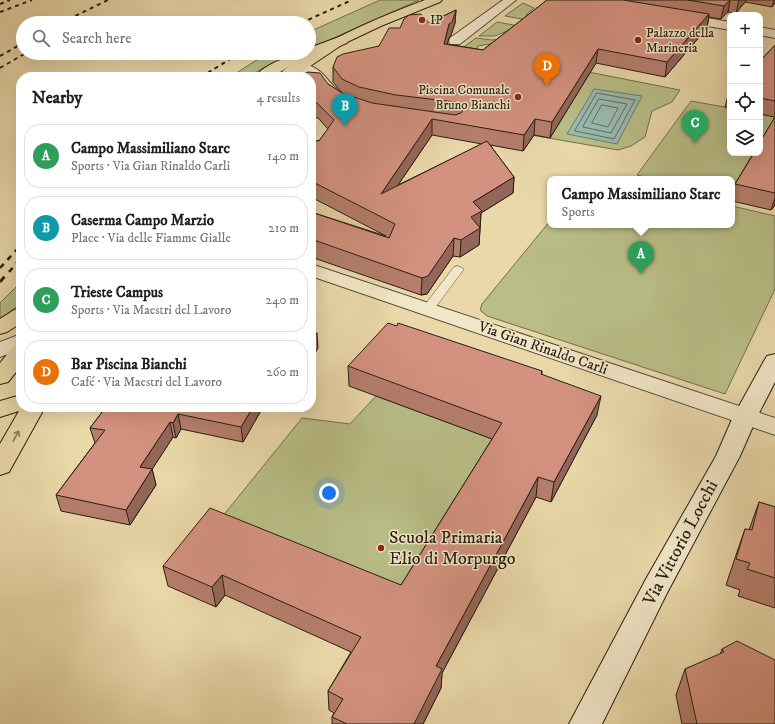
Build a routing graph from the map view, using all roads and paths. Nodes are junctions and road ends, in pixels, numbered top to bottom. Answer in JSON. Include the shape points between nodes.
{"nodes":[{"id":1,"x":436,"y":0,"type":"edge"},
{"id":2,"x":510,"y":0,"type":"edge"},
{"id":3,"x":667,"y":16,"type":"edge"},
{"id":4,"x":727,"y":26,"type":"edge"},
{"id":5,"x":763,"y":32,"type":"edge"},
{"id":6,"x":775,"y":34,"type":"edge"},
{"id":7,"x":342,"y":40,"type":"junction"},
{"id":8,"x":455,"y":41,"type":"dead end"},
{"id":9,"x":316,"y":50,"type":"edge"},
{"id":10,"x":316,"y":55,"type":"edge"},
{"id":11,"x":292,"y":60,"type":"edge"},
{"id":12,"x":308,"y":60,"type":"edge"},
{"id":13,"x":298,"y":66,"type":"junction"},
{"id":14,"x":270,"y":72,"type":"edge"},
{"id":15,"x":291,"y":72,"type":"edge"},
{"id":16,"x":315,"y":72,"type":"edge"},
{"id":17,"x":316,"y":72,"type":"edge"},
{"id":18,"x":348,"y":103,"type":"edge"},
{"id":19,"x":458,"y":269,"type":"dead end"},
{"id":20,"x":316,"y":272,"type":"edge"},
{"id":21,"x":428,"y":309,"type":"junction"},
{"id":22,"x":16,"y":317,"type":"edge"},
{"id":23,"x":0,"y":328,"type":"edge"},
{"id":24,"x":13,"y":353,"type":"edge"},
{"id":25,"x":775,"y":361,"type":"edge"},
{"id":26,"x":0,"y":378,"type":"edge"},
{"id":27,"x":16,"y":404,"type":"edge"},
{"id":28,"x":0,"y":409,"type":"edge"},
{"id":29,"x":30,"y":412,"type":"edge"},
{"id":30,"x":746,"y":416,"type":"junction"},
{"id":31,"x":775,"y":427,"type":"edge"},
{"id":32,"x":0,"y":466,"type":"edge"},
{"id":33,"x":585,"y":724,"type":"edge"}],
"edges":[{"from":1,"to":7,"type":"main road"},
{"from":2,"to":8,"type":"street"},
{"from":3,"to":4,"type":"street"},
{"from":5,"to":6,"type":"street"},
{"from":7,"to":9,"type":"main road"},
{"from":7,"to":10,"type":"main road"},
{"from":11,"to":14,"type":"main road"},
{"from":12,"to":13,"type":"main road"},
{"from":13,"to":15,"type":"main road"},
{"from":13,"to":16,"type":"street"},
{"from":17,"to":18,"type":"street","via":[[329,91]]},
{"from":19,"to":21,"type":"lane"},
{"from":20,"to":21,"type":"street","name":"Via Gian Rinaldo Carli"},
{"from":21,"to":30,"type":"street","name":"Via Gian Rinaldo Carli"},
{"from":22,"to":23,"type":"main road"},
{"from":24,"to":26,"type":"main road"},
{"from":25,"to":30,"type":"street","name":"Via Vittorio Locchi"},
{"from":27,"to":28,"type":"main road"},
{"from":32,"to":29,"type":"main road","one_way":true},
{"from":30,"to":31,"type":"street","name":"Via Gian Rinaldo Carli"},
{"from":30,"to":33,"type":"street","name":"Via Vittorio Locchi","via":[[728,456]]}]}
